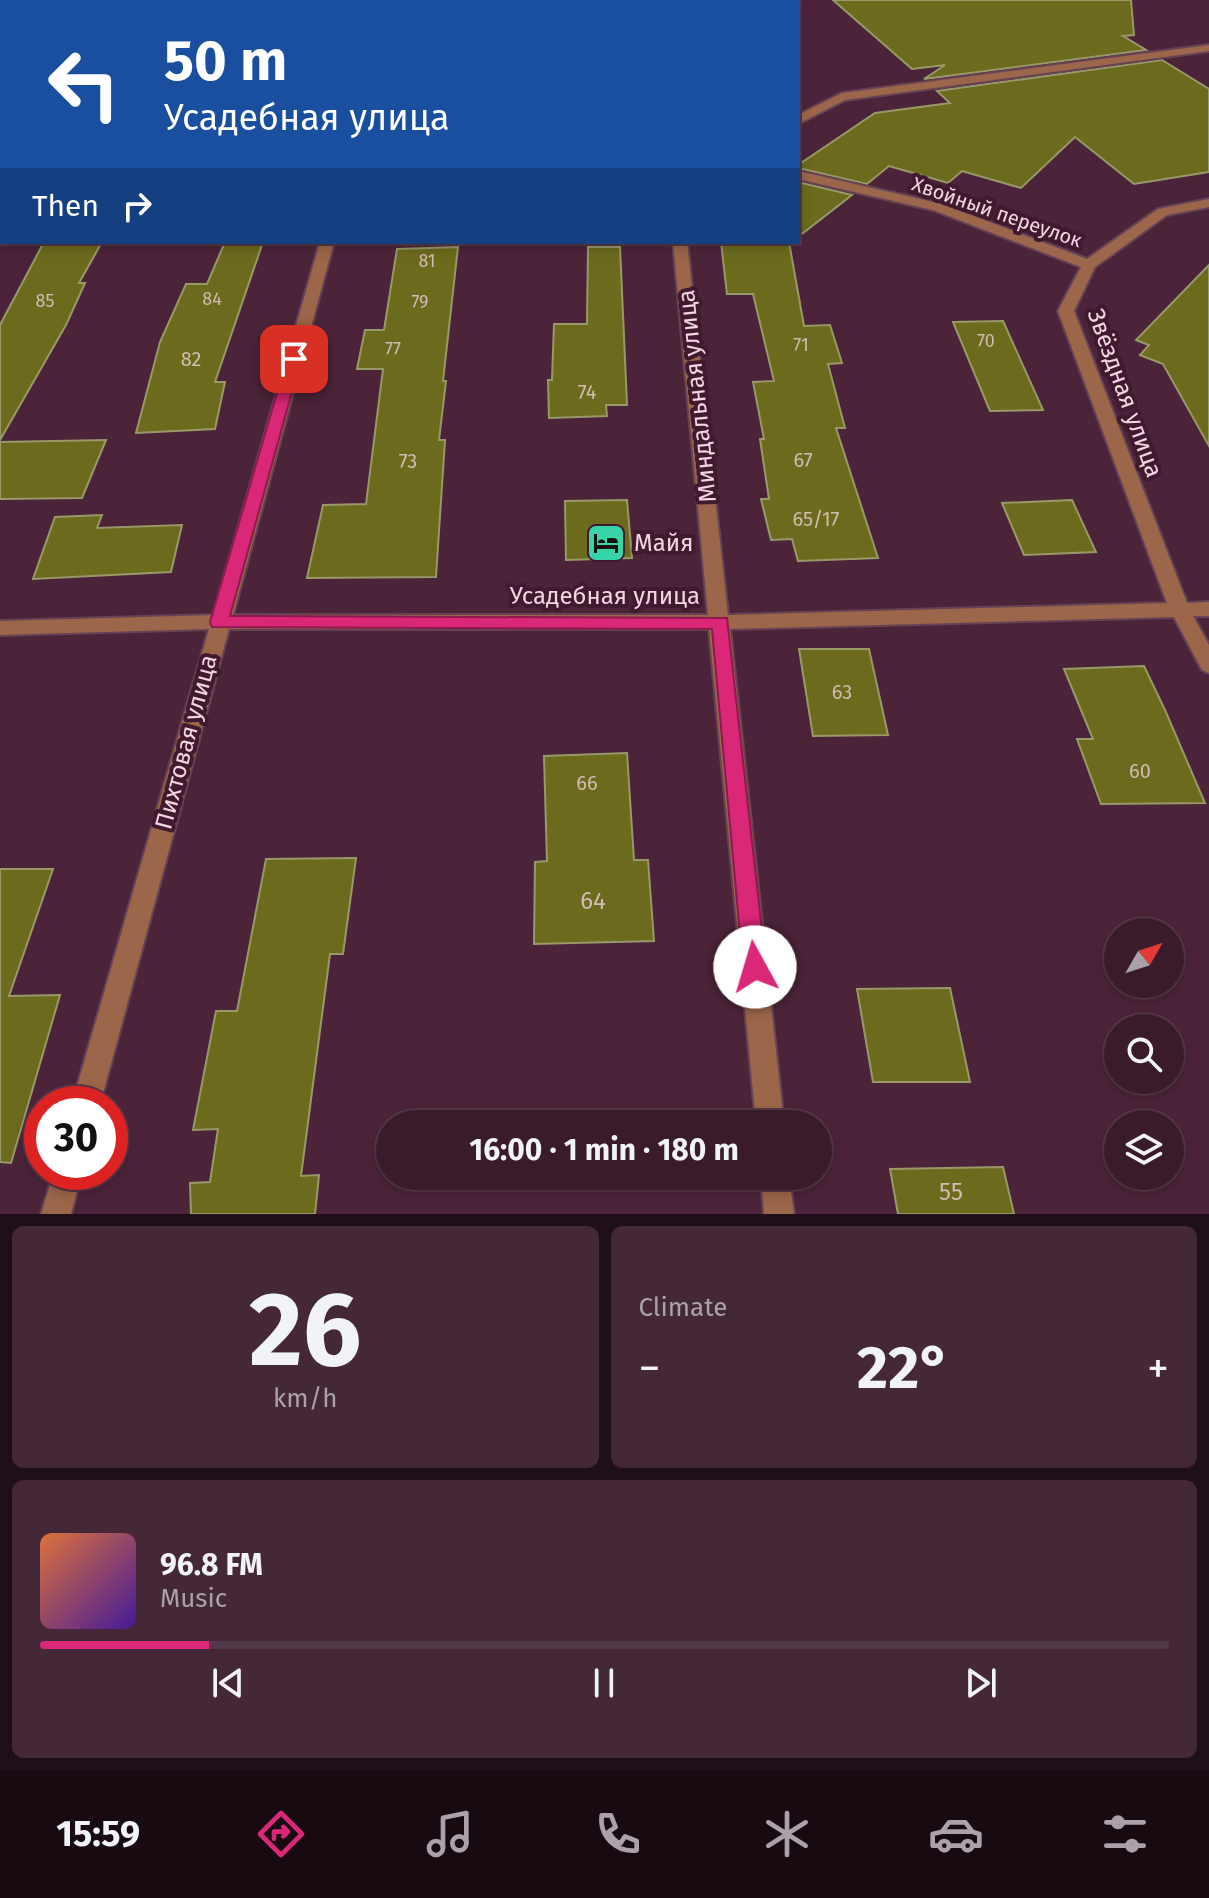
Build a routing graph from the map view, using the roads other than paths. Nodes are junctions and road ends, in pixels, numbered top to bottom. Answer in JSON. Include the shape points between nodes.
{"nodes":[{"id":1,"x":1209,"y":48,"type":"edge"},
{"id":2,"x":800,"y":119,"type":"edge"},
{"id":3,"x":800,"y":175,"type":"edge"},
{"id":4,"x":1209,"y":203,"type":"edge"},
{"id":5,"x":326,"y":244,"type":"edge"},
{"id":6,"x":680,"y":244,"type":"edge"},
{"id":7,"x":1089,"y":265,"type":"junction"},
{"id":8,"x":1209,"y":609,"type":"edge"},
{"id":9,"x":1180,"y":610,"type":"junction"},
{"id":10,"x":219,"y":622,"type":"junction"},
{"id":11,"x":720,"y":622,"type":"junction"},
{"id":12,"x":0,"y":628,"type":"edge"},
{"id":13,"x":1209,"y":665,"type":"edge"},
{"id":14,"x":91,"y":1086,"type":"edge"},
{"id":15,"x":769,"y":1110,"type":"edge"},
{"id":16,"x":63,"y":1190,"type":"edge"},
{"id":17,"x":776,"y":1190,"type":"edge"},
{"id":18,"x":56,"y":1214,"type":"edge"},
{"id":19,"x":779,"y":1214,"type":"edge"}],
"edges":[{"from":1,"to":2,"type":"street","via":[[842,97]]},
{"from":3,"to":7,"type":"street","name":"Хвойный переулок","via":[[937,207]]},
{"from":4,"to":7,"type":"street","name":"Звёздная улица","via":[[1163,212]]},
{"from":5,"to":10,"type":"street","name":"Пихтовая улица"},
{"from":6,"to":11,"type":"street","name":"Миндальная улица"},
{"from":7,"to":9,"type":"street","name":"Звёздная улица","via":[[1066,311]]},
{"from":8,"to":9,"type":"street","name":"Усадебная улица"},
{"from":9,"to":11,"type":"street","name":"Усадебная улица"},
{"from":9,"to":13,"type":"street","name":"Звёздная улица"},
{"from":10,"to":11,"type":"street","name":"Усадебная улица"},
{"from":10,"to":12,"type":"street","name":"Усадебная улица"},
{"from":10,"to":14,"type":"street","name":"Пихтовая улица"},
{"from":11,"to":15,"type":"street","name":"Миндальная улица"},
{"from":16,"to":18,"type":"street"},
{"from":17,"to":19,"type":"street"}]}
